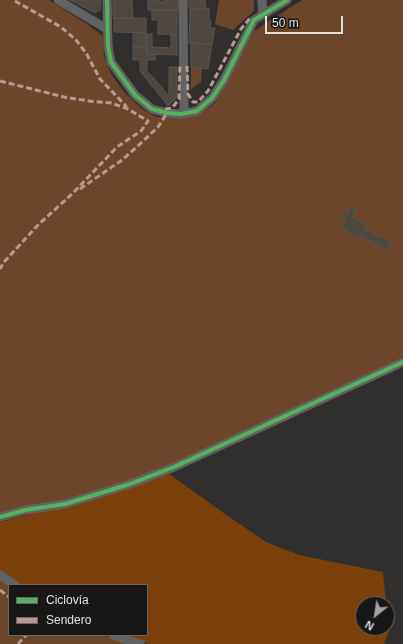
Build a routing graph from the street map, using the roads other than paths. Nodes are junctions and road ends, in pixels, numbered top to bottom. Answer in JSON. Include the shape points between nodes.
{"nodes":[{"id":1,"x":58,"y":0,"type":"edge"},
{"id":2,"x":107,"y":0,"type":"edge"},
{"id":3,"x":183,"y":0,"type":"edge"},
{"id":4,"x":262,"y":0,"type":"edge"},
{"id":5,"x":287,"y":0,"type":"edge"},
{"id":6,"x":263,"y":15,"type":"junction"},
{"id":7,"x":107,"y":29,"type":"junction"},
{"id":8,"x":184,"y":113,"type":"junction"},
{"id":9,"x":403,"y":362,"type":"edge"},
{"id":10,"x":0,"y":517,"type":"edge"},
{"id":11,"x":0,"y":575,"type":"edge"},
{"id":12,"x":14,"y":584,"type":"edge"},
{"id":13,"x":116,"y":636,"type":"edge"},
{"id":14,"x":140,"y":644,"type":"edge"}],
"edges":[{"from":1,"to":7,"type":"street"},
{"from":2,"to":7,"type":"street"},
{"from":3,"to":8,"type":"street"},
{"from":4,"to":6,"type":"street"},
{"from":5,"to":6,"type":"street"},
{"from":6,"to":8,"type":"street","via":[[254,20],[224,80],[212,98],[196,111]]},
{"from":7,"to":8,"type":"street","via":[[111,62],[135,94],[152,110]]},
{"from":9,"to":10,"type":"street","via":[[174,467],[65,504]]},
{"from":11,"to":12,"type":"street"},
{"from":13,"to":14,"type":"street"}]}
